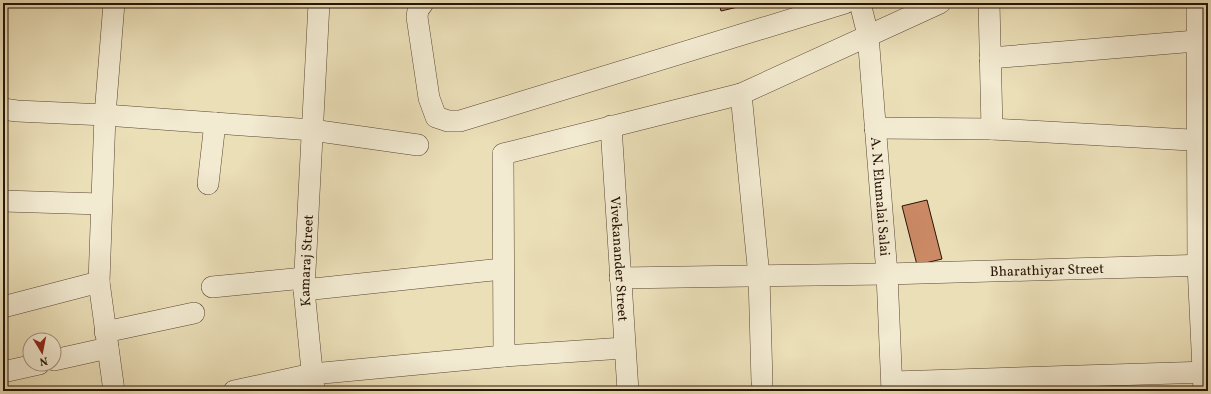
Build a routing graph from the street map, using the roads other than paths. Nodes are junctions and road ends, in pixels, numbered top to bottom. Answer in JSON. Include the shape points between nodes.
{"nodes":[{"id":1,"x":114,"y":3,"type":"edge"},
{"id":2,"x":319,"y":3,"type":"edge"},
{"id":3,"x":423,"y":3,"type":"edge"},
{"id":4,"x":845,"y":3,"type":"edge"},
{"id":5,"x":860,"y":3,"type":"edge"},
{"id":6,"x":940,"y":3,"type":"edge"},
{"id":7,"x":988,"y":3,"type":"edge"},
{"id":8,"x":1197,"y":3,"type":"edge"},
{"id":9,"x":868,"y":35,"type":"junction"},
{"id":10,"x":1202,"y":40,"type":"edge"},
{"id":11,"x":990,"y":58,"type":"junction"},
{"id":12,"x":741,"y":94,"type":"junction"},
{"id":13,"x":3,"y":109,"type":"edge"},
{"id":14,"x":105,"y":115,"type":"junction"},
{"id":15,"x":215,"y":123,"type":"junction"},
{"id":16,"x":611,"y":126,"type":"junction"},
{"id":17,"x":875,"y":128,"type":"junction"},
{"id":18,"x":992,"y":129,"type":"junction"},
{"id":19,"x":312,"y":130,"type":"junction"},
{"id":20,"x":1203,"y":141,"type":"edge"},
{"id":21,"x":418,"y":145,"type":"dead end"},
{"id":22,"x":208,"y":184,"type":"dead end"},
{"id":23,"x":3,"y":201,"type":"edge"},
{"id":24,"x":102,"y":204,"type":"junction"},
{"id":25,"x":1203,"y":265,"type":"edge"},
{"id":26,"x":502,"y":269,"type":"junction"},
{"id":27,"x":887,"y":274,"type":"junction"},
{"id":28,"x":759,"y":276,"type":"junction"},
{"id":29,"x":620,"y":278,"type":"junction"},
{"id":30,"x":99,"y":282,"type":"junction"},
{"id":31,"x":304,"y":284,"type":"junction"},
{"id":32,"x":212,"y":287,"type":"dead end"},
{"id":33,"x":3,"y":307,"type":"edge"},
{"id":34,"x":194,"y":313,"type":"dead end"},
{"id":35,"x":107,"y":340,"type":"junction"},
{"id":36,"x":624,"y":348,"type":"junction"},
{"id":37,"x":504,"y":356,"type":"junction"},
{"id":38,"x":62,"y":357,"type":"edge"},
{"id":39,"x":22,"y":368,"type":"edge"},
{"id":40,"x":3,"y":372,"type":"edge"},
{"id":41,"x":1206,"y":378,"type":"edge"},
{"id":42,"x":762,"y":382,"type":"dead end"},
{"id":43,"x":313,"y":383,"type":"edge"},
{"id":44,"x":892,"y":386,"type":"edge"},
{"id":45,"x":114,"y":391,"type":"edge"},
{"id":46,"x":234,"y":391,"type":"edge"},
{"id":47,"x":628,"y":391,"type":"edge"}],
"edges":[{"from":1,"to":14,"type":"street"},
{"from":2,"to":19,"type":"street","name":"Kamaraj Street"},
{"from":3,"to":4,"type":"street","via":[[417,17],[429,98],[436,117],[448,121],[460,121]]},
{"from":5,"to":9,"type":"street","name":"A. N. Elumalai Salai"},
{"from":6,"to":9,"type":"street"},
{"from":7,"to":11,"type":"street"},
{"from":8,"to":10,"type":"street"},
{"from":9,"to":12,"type":"street"},
{"from":9,"to":17,"type":"street","name":"A. N. Elumalai Salai"},
{"from":10,"to":11,"type":"street"},
{"from":10,"to":20,"type":"street"},
{"from":11,"to":18,"type":"street"},
{"from":12,"to":16,"type":"street"},
{"from":12,"to":28,"type":"street"},
{"from":13,"to":14,"type":"street"},
{"from":14,"to":15,"type":"street"},
{"from":14,"to":24,"type":"street"},
{"from":15,"to":19,"type":"street"},
{"from":15,"to":22,"type":"street"},
{"from":16,"to":26,"type":"street","via":[[503,154]]},
{"from":16,"to":29,"type":"street","name":"Vivekanander Street"},
{"from":17,"to":18,"type":"street"},
{"from":17,"to":27,"type":"street","name":"A. N. Elumalai Salai"},
{"from":18,"to":20,"type":"street"},
{"from":19,"to":21,"type":"street"},
{"from":19,"to":31,"type":"street","name":"Kamaraj Street"},
{"from":20,"to":25,"type":"street"},
{"from":23,"to":24,"type":"street"},
{"from":24,"to":30,"type":"street"},
{"from":25,"to":27,"type":"street","name":"Bharathiyar Street"},
{"from":25,"to":41,"type":"street"},
{"from":26,"to":31,"type":"street"},
{"from":26,"to":37,"type":"street"},
{"from":27,"to":28,"type":"street","name":"Bharathiyar Street"},
{"from":27,"to":44,"type":"street","name":"A. N. Elumalai Salai"},
{"from":28,"to":29,"type":"street","name":"Bharathiyar Street"},
{"from":28,"to":42,"type":"street"},
{"from":29,"to":36,"type":"street","name":"Vivekanander Street"},
{"from":30,"to":33,"type":"street"},
{"from":30,"to":35,"type":"street"},
{"from":31,"to":32,"type":"street"},
{"from":31,"to":43,"type":"street","name":"Kamaraj Street"},
{"from":34,"to":35,"type":"street"},
{"from":35,"to":38,"type":"street"},
{"from":35,"to":45,"type":"street"},
{"from":36,"to":37,"type":"street"},
{"from":36,"to":47,"type":"street","name":"Vivekanander Street"},
{"from":37,"to":43,"type":"street"},
{"from":39,"to":40,"type":"street"},
{"from":41,"to":44,"type":"street"},
{"from":43,"to":46,"type":"street"}]}
